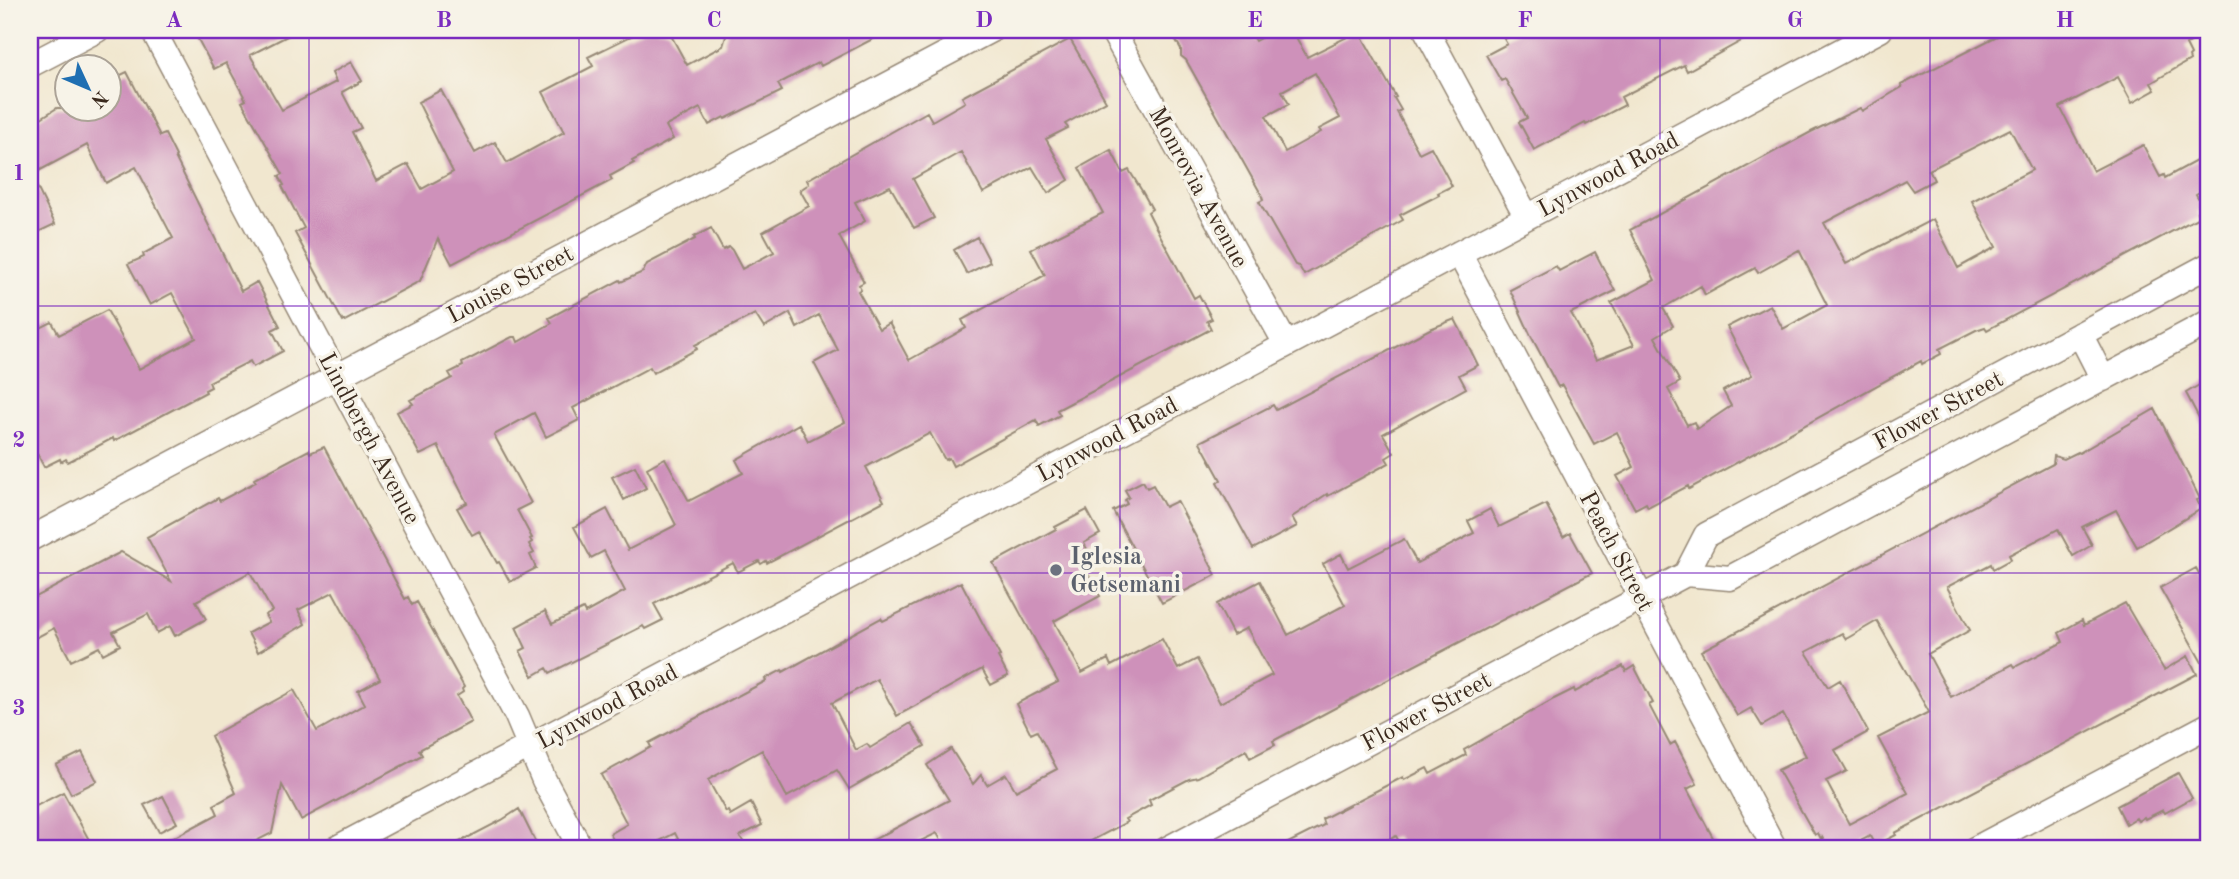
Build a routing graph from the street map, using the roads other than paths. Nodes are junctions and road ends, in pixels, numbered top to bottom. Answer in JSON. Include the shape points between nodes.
{"nodes":[{"id":1,"x":97,"y":30,"type":"edge"},
{"id":2,"x":153,"y":30,"type":"edge"},
{"id":3,"x":991,"y":30,"type":"edge"},
{"id":4,"x":1112,"y":30,"type":"edge"},
{"id":5,"x":1426,"y":30,"type":"edge"},
{"id":6,"x":1880,"y":30,"type":"edge"},
{"id":7,"x":30,"y":65,"type":"edge"},
{"id":8,"x":1527,"y":217,"type":"junction"},
{"id":9,"x":1459,"y":253,"type":"junction"},
{"id":10,"x":2209,"y":265,"type":"edge"},
{"id":11,"x":2209,"y":323,"type":"edge"},
{"id":12,"x":2080,"y":334,"type":"junction"},
{"id":13,"x":1286,"y":344,"type":"junction"},
{"id":14,"x":337,"y":376,"type":"junction"},
{"id":15,"x":2103,"y":379,"type":"junction"},
{"id":16,"x":30,"y":539,"type":"edge"},
{"id":17,"x":1686,"y":574,"type":"junction"},
{"id":18,"x":1642,"y":597,"type":"junction"},
{"id":19,"x":2209,"y":725,"type":"edge"},
{"id":20,"x":530,"y":747,"type":"junction"},
{"id":21,"x":335,"y":849,"type":"edge"},
{"id":22,"x":581,"y":849,"type":"edge"},
{"id":23,"x":1167,"y":849,"type":"edge"},
{"id":24,"x":1775,"y":849,"type":"edge"},
{"id":25,"x":1975,"y":849,"type":"edge"}],
"edges":[{"from":1,"to":7,"type":"street"},
{"from":2,"to":14,"type":"street","name":"Lindbergh Avenue"},
{"from":3,"to":14,"type":"street","name":"Louise Street"},
{"from":4,"to":13,"type":"street","name":"Monrovia Avenue"},
{"from":5,"to":8,"type":"street"},
{"from":6,"to":8,"type":"street","name":"Lynwood Road"},
{"from":8,"to":9,"type":"street","name":"Lynwood Road"},
{"from":9,"to":13,"type":"street","name":"Lynwood Road"},
{"from":9,"to":18,"type":"street","name":"Peach Street"},
{"from":10,"to":12,"type":"street","name":"Flower Street"},
{"from":11,"to":15,"type":"street","name":"Flower Street"},
{"from":12,"to":15,"type":"street"},
{"from":12,"to":17,"type":"street","name":"Flower Street","via":[[1706,535]]},
{"from":13,"to":20,"type":"street","name":"Lynwood Road"},
{"from":14,"to":16,"type":"street","name":"Louise Street"},
{"from":14,"to":20,"type":"street","name":"Lindbergh Avenue"},
{"from":15,"to":17,"type":"street","name":"Flower Street","via":[[1730,578]]},
{"from":17,"to":18,"type":"street","name":"Flower Street"},
{"from":18,"to":23,"type":"street","name":"Flower Street"},
{"from":18,"to":24,"type":"street","name":"Peach Street"},
{"from":19,"to":25,"type":"street"},
{"from":20,"to":21,"type":"street","name":"Lynwood Road"},
{"from":20,"to":22,"type":"street","name":"Lindbergh Avenue"}]}
